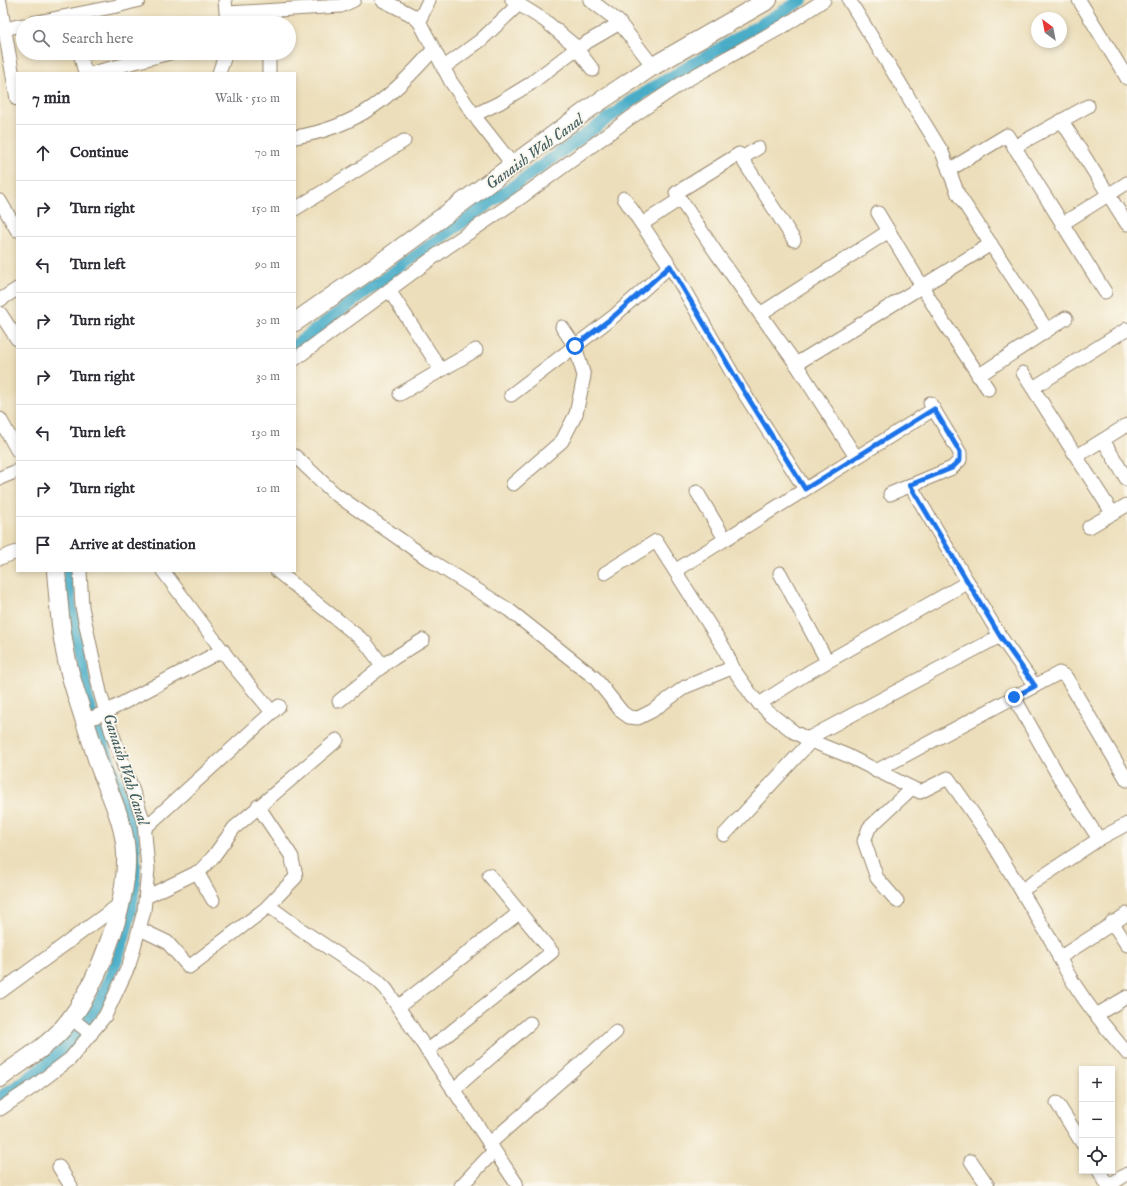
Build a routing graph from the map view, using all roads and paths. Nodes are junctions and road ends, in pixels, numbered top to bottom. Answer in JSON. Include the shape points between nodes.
{"nodes":[{"id":1,"x":139,"y":0,"type":"edge"},
{"id":2,"x":225,"y":0,"type":"edge"},
{"id":3,"x":354,"y":0,"type":"edge"},
{"id":4,"x":382,"y":0,"type":"edge"},
{"id":5,"x":429,"y":0,"type":"edge"},
{"id":6,"x":590,"y":0,"type":"edge"},
{"id":7,"x":768,"y":0,"type":"edge"},
{"id":8,"x":824,"y":0,"type":"edge"},
{"id":9,"x":849,"y":0,"type":"edge"},
{"id":10,"x":1079,"y":0,"type":"edge"},
{"id":11,"x":516,"y":2,"type":"edge"},
{"id":12,"x":0,"y":3,"type":"edge"},
{"id":13,"x":82,"y":16,"type":"edge"},
{"id":14,"x":227,"y":16,"type":"edge"},
{"id":15,"x":276,"y":16,"type":"edge"},
{"id":16,"x":419,"y":21,"type":"junction"},
{"id":17,"x":620,"y":23,"type":"junction"},
{"id":18,"x":16,"y":26,"type":"edge"},
{"id":19,"x":4,"y":29,"type":"junction"},
{"id":20,"x":577,"y":48,"type":"junction"},
{"id":21,"x":433,"y":50,"type":"junction"},
{"id":22,"x":82,"y":60,"type":"edge"},
{"id":23,"x":143,"y":60,"type":"edge"},
{"id":24,"x":224,"y":60,"type":"edge"},
{"id":25,"x":269,"y":60,"type":"edge"},
{"id":26,"x":653,"y":66,"type":"junction"},
{"id":27,"x":443,"y":68,"type":"junction"},
{"id":28,"x":593,"y":70,"type":"dead end"},
{"id":29,"x":85,"y":72,"type":"edge"},
{"id":30,"x":96,"y":72,"type":"edge"},
{"id":31,"x":219,"y":72,"type":"edge"},
{"id":32,"x":269,"y":72,"type":"edge"},
{"id":33,"x":1127,"y":78,"type":"edge"},
{"id":34,"x":16,"y":94,"type":"edge"},
{"id":35,"x":1088,"y":106,"type":"dead end"},
{"id":36,"x":474,"y":115,"type":"junction"},
{"id":37,"x":1062,"y":121,"type":"junction"},
{"id":38,"x":296,"y":137,"type":"edge"},
{"id":39,"x":404,"y":141,"type":"dead end"},
{"id":40,"x":1014,"y":147,"type":"junction"},
{"id":41,"x":758,"y":148,"type":"dead end"},
{"id":42,"x":742,"y":158,"type":"junction"},
{"id":43,"x":513,"y":165,"type":"junction"},
{"id":44,"x":949,"y":170,"type":"junction"},
{"id":45,"x":1127,"y":184,"type":"edge"},
{"id":46,"x":1109,"y":195,"type":"junction"},
{"id":47,"x":624,"y":198,"type":"dead end"},
{"id":48,"x":680,"y":199,"type":"junction"},
{"id":49,"x":1,"y":206,"type":"edge"},
{"id":50,"x":296,"y":208,"type":"edge"},
{"id":51,"x":878,"y":213,"type":"dead end"},
{"id":52,"x":642,"y":224,"type":"junction"},
{"id":53,"x":1062,"y":224,"type":"junction"},
{"id":54,"x":1127,"y":224,"type":"edge"},
{"id":55,"x":15,"y":225,"type":"edge"},
{"id":56,"x":888,"y":231,"type":"junction"},
{"id":57,"x":794,"y":240,"type":"dead end"},
{"id":58,"x":991,"y":244,"type":"junction"},
{"id":59,"x":670,"y":266,"type":"junction"},
{"id":60,"x":922,"y":287,"type":"junction"},
{"id":61,"x":16,"y":290,"type":"edge"},
{"id":62,"x":389,"y":290,"type":"junction"},
{"id":63,"x":1105,"y":292,"type":"dead end"},
{"id":64,"x":0,"y":300,"type":"edge"},
{"id":65,"x":0,"y":313,"type":"edge"},
{"id":66,"x":760,"y":314,"type":"junction"},
{"id":67,"x":297,"y":316,"type":"edge"},
{"id":68,"x":1066,"y":318,"type":"dead end"},
{"id":69,"x":562,"y":327,"type":"dead end"},
{"id":70,"x":1127,"y":329,"type":"edge"},
{"id":71,"x":1047,"y":330,"type":"junction"},
{"id":72,"x":16,"y":337,"type":"edge"},
{"id":73,"x":575,"y":346,"type":"junction"},
{"id":74,"x":476,"y":350,"type":"dead end"},
{"id":75,"x":296,"y":358,"type":"edge"},
{"id":76,"x":796,"y":364,"type":"junction"},
{"id":77,"x":441,"y":370,"type":"junction"},
{"id":78,"x":1023,"y":373,"type":"dead end"},
{"id":79,"x":978,"y":376,"type":"junction"},
{"id":80,"x":1033,"y":388,"type":"junction"},
{"id":81,"x":988,"y":389,"type":"dead end"},
{"id":82,"x":400,"y":394,"type":"dead end"},
{"id":83,"x":511,"y":395,"type":"dead end"},
{"id":84,"x":0,"y":419,"type":"edge"},
{"id":85,"x":1127,"y":425,"type":"edge"},
{"id":86,"x":1103,"y":440,"type":"junction"},
{"id":87,"x":16,"y":448,"type":"edge"},
{"id":88,"x":1077,"y":456,"type":"junction"},
{"id":89,"x":296,"y":457,"type":"edge"},
{"id":90,"x":856,"y":457,"type":"junction"},
{"id":91,"x":16,"y":471,"type":"edge"},
{"id":92,"x":0,"y":478,"type":"edge"},
{"id":93,"x":1127,"y":480,"type":"edge"},
{"id":94,"x":513,"y":484,"type":"dead end"},
{"id":95,"x":910,"y":485,"type":"junction"},
{"id":96,"x":805,"y":489,"type":"junction"},
{"id":97,"x":697,"y":492,"type":"dead end"},
{"id":98,"x":890,"y":494,"type":"dead end"},
{"id":99,"x":1127,"y":505,"type":"edge"},
{"id":100,"x":1112,"y":514,"type":"junction"},
{"id":101,"x":1089,"y":528,"type":"dead end"},
{"id":102,"x":725,"y":539,"type":"junction"},
{"id":103,"x":16,"y":552,"type":"edge"},
{"id":104,"x":0,"y":558,"type":"edge"},
{"id":105,"x":676,"y":570,"type":"junction"},
{"id":106,"x":56,"y":572,"type":"edge"},
{"id":107,"x":80,"y":572,"type":"edge"},
{"id":108,"x":164,"y":572,"type":"edge"},
{"id":109,"x":278,"y":572,"type":"edge"},
{"id":110,"x":605,"y":573,"type":"dead end"},
{"id":111,"x":780,"y":573,"type":"dead end"},
{"id":112,"x":968,"y":582,"type":"junction"},
{"id":113,"x":1000,"y":636,"type":"junction"},
{"id":114,"x":423,"y":640,"type":"dead end"},
{"id":115,"x":223,"y":650,"type":"junction"},
{"id":116,"x":827,"y":661,"type":"junction"},
{"id":117,"x":382,"y":666,"type":"junction"},
{"id":118,"x":734,"y":670,"type":"junction"},
{"id":119,"x":1035,"y":686,"type":"junction"},
{"id":120,"x":1014,"y":697,"type":"junction"},
{"id":121,"x":339,"y":701,"type":"dead end"},
{"id":122,"x":759,"y":704,"type":"junction"},
{"id":123,"x":95,"y":717,"type":"junction"},
{"id":124,"x":337,"y":740,"type":"dead end"},
{"id":125,"x":809,"y":740,"type":"junction"},
{"id":126,"x":876,"y":771,"type":"junction"},
{"id":127,"x":1127,"y":780,"type":"edge"},
{"id":128,"x":912,"y":788,"type":"junction"},
{"id":129,"x":258,"y":806,"type":"junction"},
{"id":130,"x":1127,"y":824,"type":"edge"},
{"id":131,"x":145,"y":828,"type":"junction"},
{"id":132,"x":724,"y":835,"type":"dead end"},
{"id":133,"x":1099,"y":839,"type":"junction"},
{"id":134,"x":196,"y":872,"type":"junction"},
{"id":135,"x":488,"y":875,"type":"dead end"},
{"id":136,"x":1022,"y":890,"type":"junction"},
{"id":137,"x":146,"y":897,"type":"junction"},
{"id":138,"x":213,"y":900,"type":"dead end"},
{"id":139,"x":897,"y":901,"type":"dead end"},
{"id":140,"x":120,"y":904,"type":"junction"},
{"id":141,"x":269,"y":906,"type":"junction"},
{"id":142,"x":520,"y":912,"type":"junction"},
{"id":143,"x":1127,"y":914,"type":"edge"},
{"id":144,"x":1112,"y":922,"type":"junction"},
{"id":145,"x":140,"y":929,"type":"junction"},
{"id":146,"x":1127,"y":945,"type":"edge"},
{"id":147,"x":1059,"y":958,"type":"junction"},
{"id":148,"x":0,"y":992,"type":"edge"},
{"id":149,"x":1127,"y":997,"type":"edge"},
{"id":150,"x":398,"y":1007,"type":"junction"},
{"id":151,"x":1096,"y":1015,"type":"junction"},
{"id":152,"x":74,"y":1020,"type":"junction"},
{"id":153,"x":530,"y":1023,"type":"dead end"},
{"id":154,"x":89,"y":1032,"type":"junction"},
{"id":155,"x":616,"y":1032,"type":"dead end"},
{"id":156,"x":427,"y":1051,"type":"junction"},
{"id":157,"x":1127,"y":1053,"type":"edge"},
{"id":158,"x":0,"y":1078,"type":"edge"},
{"id":159,"x":453,"y":1090,"type":"junction"},
{"id":160,"x":1057,"y":1103,"type":"dead end"},
{"id":161,"x":0,"y":1109,"type":"edge"},
{"id":162,"x":1079,"y":1138,"type":"edge"},
{"id":163,"x":491,"y":1148,"type":"junction"},
{"id":164,"x":970,"y":1160,"type":"dead end"},
{"id":165,"x":59,"y":1167,"type":"dead end"},
{"id":166,"x":1101,"y":1174,"type":"edge"},
{"id":167,"x":1127,"y":1174,"type":"edge"},
{"id":168,"x":516,"y":1184,"type":"dead end"},
{"id":169,"x":71,"y":1186,"type":"edge"},
{"id":170,"x":461,"y":1186,"type":"edge"},
{"id":171,"x":988,"y":1186,"type":"edge"},
{"id":172,"x":1108,"y":1186,"type":"edge"}],
"edges":[{"from":1,"to":13,"type":"street"},
{"from":2,"to":14,"type":"street"},
{"from":3,"to":15,"type":"street","via":[[341,6]]},
{"from":4,"to":16,"type":"street"},
{"from":5,"to":16,"type":"street"},
{"from":6,"to":17,"type":"street"},
{"from":7,"to":26,"type":"street"},
{"from":8,"to":62,"type":"street","via":[[784,26],[685,81]]},
{"from":9,"to":44,"type":"street","via":[[942,152]]},
{"from":10,"to":33,"type":"street"},
{"from":11,"to":20,"type":"street","via":[[544,20]]},
{"from":11,"to":27,"type":"street","via":[[481,40]]},
{"from":12,"to":19,"type":"street"},
{"from":16,"to":21,"type":"street"},
{"from":17,"to":20,"type":"street"},
{"from":17,"to":26,"type":"street"},
{"from":18,"to":19,"type":"street"},
{"from":19,"to":34,"type":"street"},
{"from":20,"to":28,"type":"street"},
{"from":20,"to":36,"type":"street","via":[[530,84]]},
{"from":21,"to":27,"type":"street"},
{"from":21,"to":38,"type":"street","via":[[385,99],[359,117]]},
{"from":22,"to":29,"type":"street"},
{"from":23,"to":30,"type":"street"},
{"from":24,"to":31,"type":"street"},
{"from":25,"to":32,"type":"street"},
{"from":26,"to":43,"type":"street","via":[[590,108]]},
{"from":27,"to":36,"type":"street"},
{"from":35,"to":37,"type":"street"},
{"from":36,"to":43,"type":"street"},
{"from":37,"to":40,"type":"street"},
{"from":37,"to":46,"type":"street"},
{"from":39,"to":50,"type":"street"},
{"from":40,"to":44,"type":"street","via":[[1007,135]]},
{"from":40,"to":53,"type":"street"},
{"from":41,"to":42,"type":"street"},
{"from":42,"to":48,"type":"street","via":[[739,154],[676,193]]},
{"from":42,"to":57,"type":"street"},
{"from":43,"to":67,"type":"street","via":[[383,261]]},
{"from":44,"to":58,"type":"street","via":[[958,194]]},
{"from":45,"to":46,"type":"street"},
{"from":46,"to":53,"type":"street"},
{"from":46,"to":54,"type":"street"},
{"from":47,"to":52,"type":"street"},
{"from":48,"to":52,"type":"street"},
{"from":48,"to":66,"type":"street"},
{"from":49,"to":55,"type":"street"},
{"from":51,"to":56,"type":"street"},
{"from":52,"to":59,"type":"street"},
{"from":53,"to":63,"type":"street"},
{"from":56,"to":60,"type":"street"},
{"from":56,"to":66,"type":"street"},
{"from":58,"to":60,"type":"street"},
{"from":58,"to":71,"type":"street"},
{"from":59,"to":73,"type":"street","via":[[613,317]]},
{"from":59,"to":96,"type":"street"},
{"from":60,"to":76,"type":"street"},
{"from":60,"to":79,"type":"street"},
{"from":61,"to":64,"type":"street"},
{"from":62,"to":75,"type":"street"},
{"from":62,"to":77,"type":"street"},
{"from":65,"to":72,"type":"street"},
{"from":66,"to":76,"type":"street"},
{"from":68,"to":71,"type":"street"},
{"from":69,"to":73,"type":"street"},
{"from":70,"to":80,"type":"street"},
{"from":71,"to":79,"type":"street"},
{"from":73,"to":83,"type":"street"},
{"from":73,"to":94,"type":"street","via":[[584,376],[576,414],[562,441]]},
{"from":74,"to":77,"type":"street"},
{"from":76,"to":90,"type":"street"},
{"from":77,"to":82,"type":"street"},
{"from":78,"to":80,"type":"street"},
{"from":79,"to":81,"type":"street"},
{"from":80,"to":88,"type":"street"},
{"from":84,"to":87,"type":"street"},
{"from":85,"to":86,"type":"street"},
{"from":86,"to":88,"type":"street"},
{"from":86,"to":93,"type":"street"},
{"from":88,"to":100,"type":"street"},
{"from":89,"to":118,"type":"street","via":[[334,493],[428,560],[509,610],[595,678],[629,717],[638,718],[685,687],[729,669]]},
{"from":90,"to":95,"type":"street","via":[[931,406],[960,452],[960,460],[952,468]]},
{"from":90,"to":96,"type":"street"},
{"from":91,"to":92,"type":"street"},
{"from":95,"to":98,"type":"street"},
{"from":95,"to":112,"type":"street"},
{"from":96,"to":102,"type":"street"},
{"from":97,"to":102,"type":"street"},
{"from":99,"to":100,"type":"street"},
{"from":100,"to":101,"type":"street"},
{"from":102,"to":105,"type":"street"},
{"from":103,"to":104,"type":"street"},
{"from":105,"to":110,"type":"street","via":[[656,541]]},
{"from":105,"to":118,"type":"street","via":[[724,648]]},
{"from":106,"to":123,"type":"street","via":[[59,613],[70,671]]},
{"from":107,"to":123,"type":"street"},
{"from":108,"to":115,"type":"street"},
{"from":109,"to":117,"type":"street","via":[[365,642]]},
{"from":111,"to":116,"type":"street"},
{"from":112,"to":113,"type":"street"},
{"from":112,"to":116,"type":"street"},
{"from":113,"to":119,"type":"street"},
{"from":113,"to":125,"type":"street"},
{"from":114,"to":117,"type":"street"},
{"from":115,"to":123,"type":"street"},
{"from":115,"to":131,"type":"street","via":[[275,709]]},
{"from":116,"to":122,"type":"street"},
{"from":117,"to":121,"type":"street"},
{"from":118,"to":122,"type":"street"},
{"from":119,"to":120,"type":"street"},
{"from":119,"to":127,"type":"street","via":[[1059,672],[1066,677]]},
{"from":120,"to":126,"type":"street"},
{"from":120,"to":133,"type":"street","via":[[1063,784]]},
{"from":122,"to":125,"type":"street"},
{"from":123,"to":131,"type":"street","via":[[137,800]]},
{"from":123,"to":140,"type":"street","via":[[126,853],[125,885]]},
{"from":124,"to":129,"type":"street"},
{"from":125,"to":126,"type":"street"},
{"from":125,"to":132,"type":"street"},
{"from":126,"to":128,"type":"street"},
{"from":128,"to":136,"type":"street","via":[[920,792],[948,778]]},
{"from":128,"to":139,"type":"street","via":[[869,828],[864,841],[877,878]]},
{"from":129,"to":134,"type":"street","via":[[234,828],[213,858]]},
{"from":129,"to":141,"type":"street","via":[[292,857],[296,873],[296,877]]},
{"from":130,"to":133,"type":"street"},
{"from":131,"to":137,"type":"street","via":[[148,870]]},
{"from":133,"to":136,"type":"street"},
{"from":134,"to":137,"type":"street"},
{"from":134,"to":138,"type":"street"},
{"from":135,"to":142,"type":"street"},
{"from":136,"to":147,"type":"street"},
{"from":137,"to":145,"type":"street"},
{"from":140,"to":148,"type":"street"},
{"from":140,"to":152,"type":"street","via":[[95,977]]},
{"from":141,"to":145,"type":"street","via":[[189,967],[167,942]]},
{"from":141,"to":150,"type":"street","via":[[378,980]]},
{"from":142,"to":150,"type":"street"},
{"from":142,"to":156,"type":"street","via":[[552,952]]},
{"from":143,"to":144,"type":"street"},
{"from":144,"to":146,"type":"street"},
{"from":144,"to":147,"type":"street"},
{"from":145,"to":154,"type":"street","via":[[118,990],[104,1016]]},
{"from":147,"to":151,"type":"street"},
{"from":149,"to":151,"type":"street"},
{"from":150,"to":156,"type":"street"},
{"from":151,"to":157,"type":"street"},
{"from":152,"to":154,"type":"street"},
{"from":152,"to":158,"type":"street"},
{"from":153,"to":159,"type":"street"},
{"from":154,"to":161,"type":"street","via":[[70,1059],[33,1088]]},
{"from":155,"to":163,"type":"street"},
{"from":156,"to":159,"type":"street"},
{"from":159,"to":163,"type":"street"},
{"from":160,"to":162,"type":"street"},
{"from":163,"to":168,"type":"street"},
{"from":163,"to":170,"type":"street"},
{"from":164,"to":171,"type":"street"},
{"from":165,"to":169,"type":"street"},
{"from":166,"to":172,"type":"street"},
{"from":167,"to":172,"type":"street"}]}
